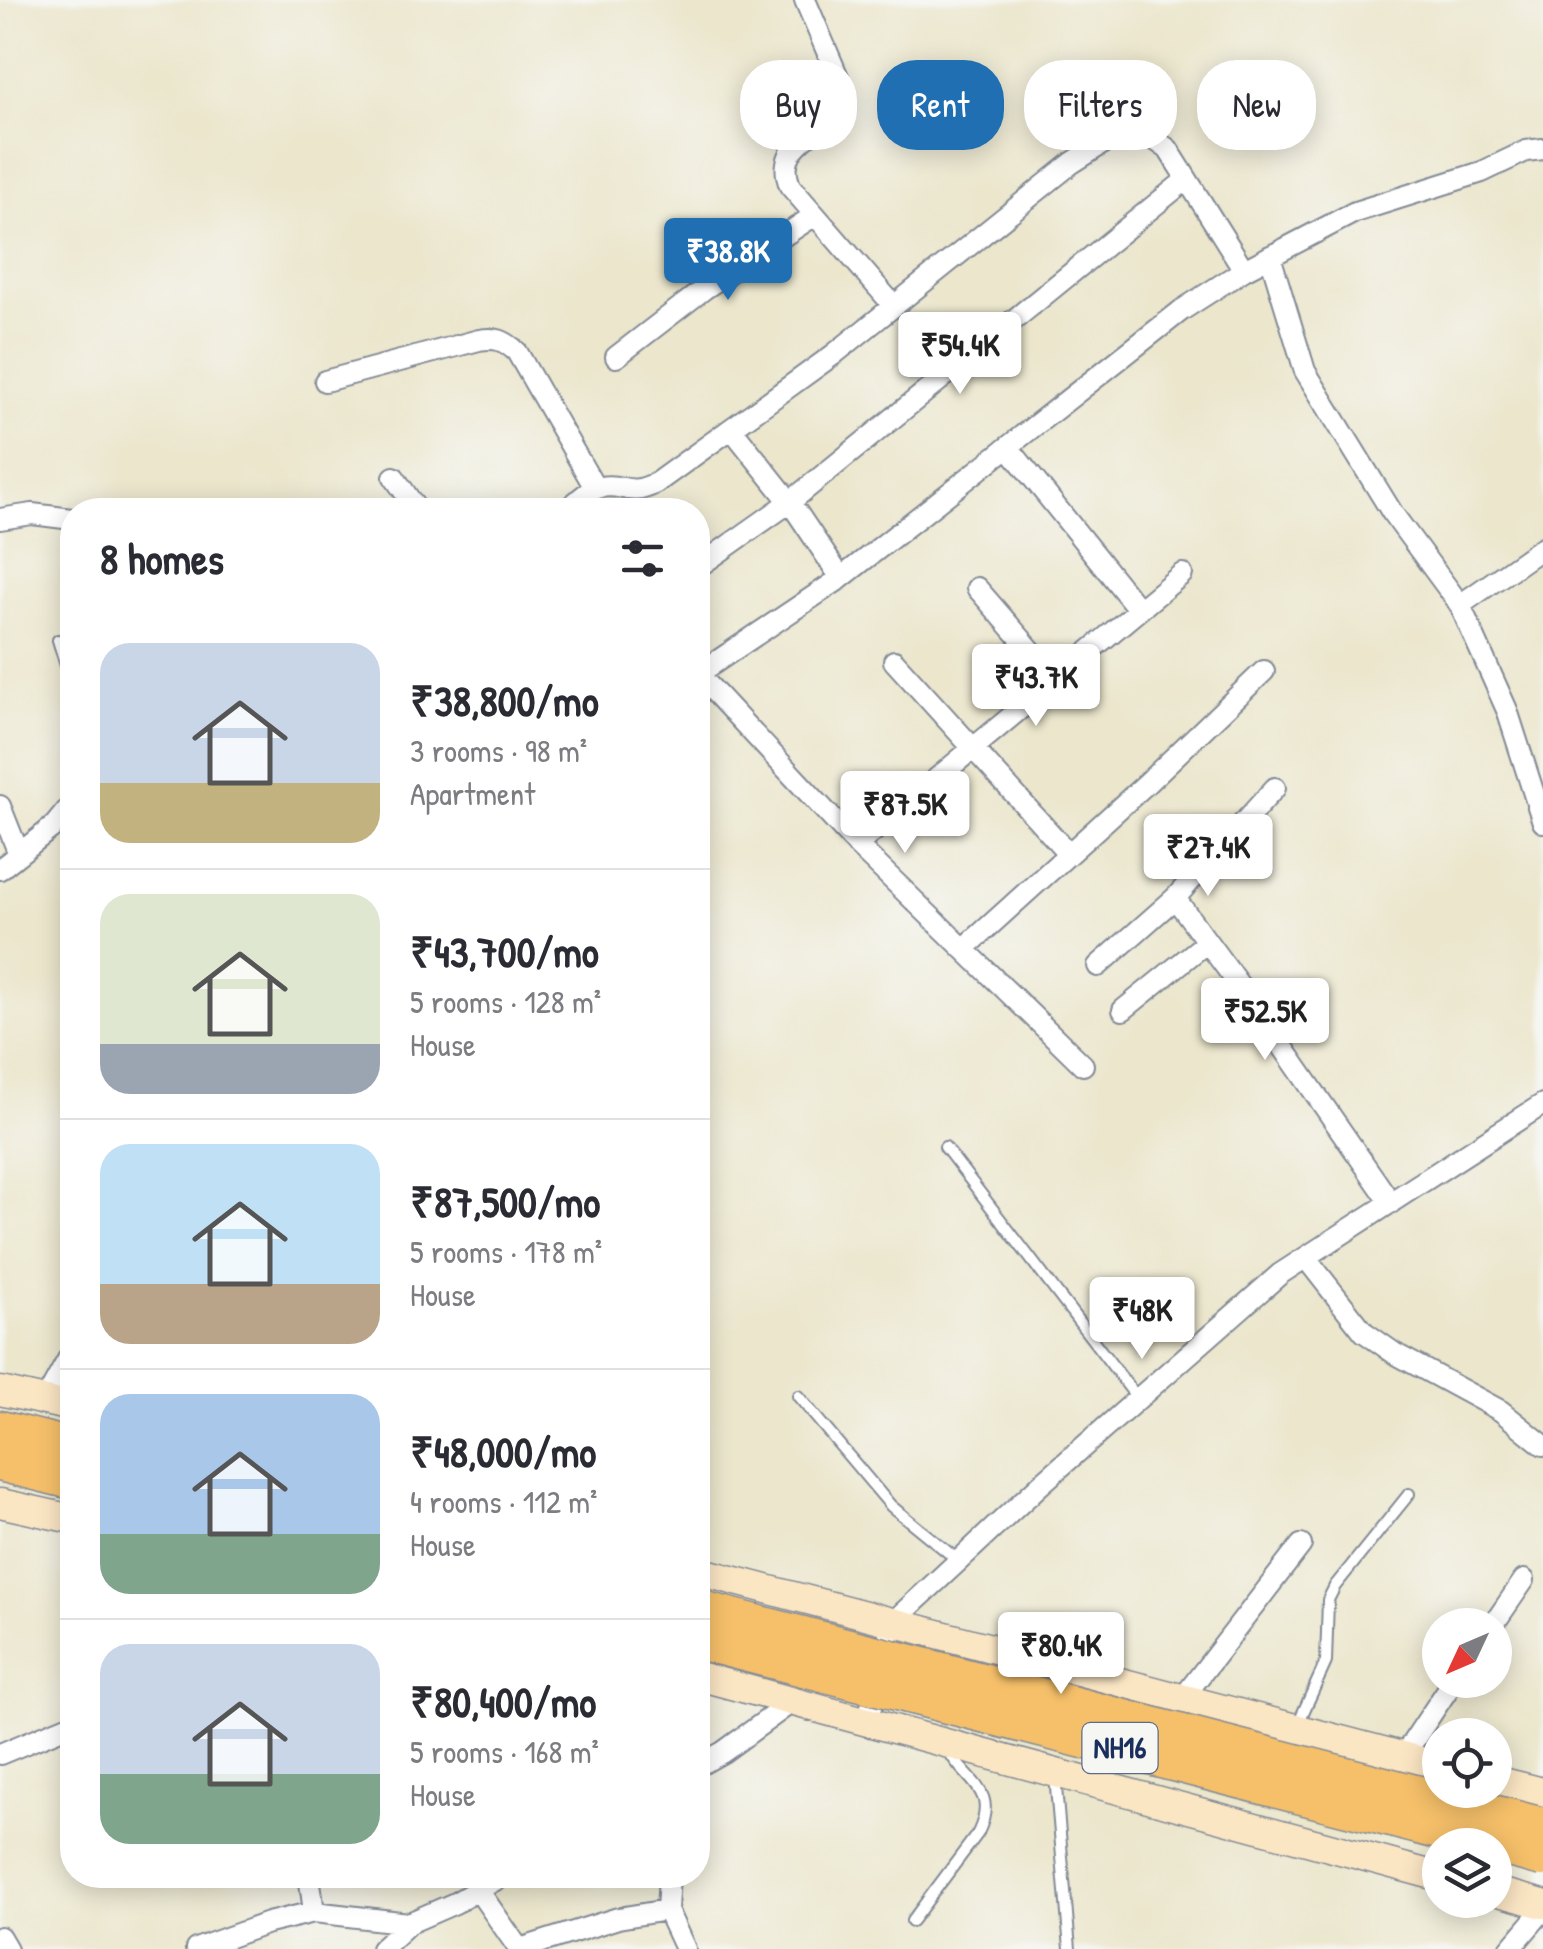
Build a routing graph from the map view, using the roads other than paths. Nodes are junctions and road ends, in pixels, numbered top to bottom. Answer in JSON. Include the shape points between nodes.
{"nodes":[{"id":1,"x":805,"y":0,"type":"edge"},
{"id":2,"x":1543,"y":150,"type":"edge"},
{"id":3,"x":1187,"y":180,"type":"junction"},
{"id":4,"x":815,"y":215,"type":"junction"},
{"id":5,"x":1270,"y":256,"type":"junction"},
{"id":6,"x":1244,"y":270,"type":"junction"},
{"id":7,"x":894,"y":306,"type":"junction"},
{"id":8,"x":616,"y":357,"type":"dead end"},
{"id":9,"x":325,"y":380,"type":"dead end"},
{"id":10,"x":732,"y":429,"type":"junction"},
{"id":11,"x":1008,"y":447,"type":"junction"},
{"id":12,"x":394,"y":477,"type":"dead end"},
{"id":13,"x":595,"y":488,"type":"junction"},
{"id":14,"x":408,"y":498,"type":"edge"},
{"id":15,"x":582,"y":498,"type":"edge"},
{"id":16,"x":790,"y":502,"type":"junction"},
{"id":17,"x":60,"y":518,"type":"edge"},
{"id":18,"x":0,"y":520,"type":"edge"},
{"id":19,"x":1543,"y":547,"type":"edge"},
{"id":20,"x":710,"y":559,"type":"edge"},
{"id":21,"x":1182,"y":574,"type":"dead end"},
{"id":22,"x":841,"y":578,"type":"junction"},
{"id":23,"x":978,"y":588,"type":"dead end"},
{"id":24,"x":1460,"y":604,"type":"junction"},
{"id":25,"x":1139,"y":610,"type":"junction"},
{"id":26,"x":58,"y":640,"type":"dead end"},
{"id":27,"x":60,"y":646,"type":"edge"},
{"id":28,"x":894,"y":661,"type":"dead end"},
{"id":29,"x":710,"y":666,"type":"edge"},
{"id":30,"x":1264,"y":671,"type":"dead end"},
{"id":31,"x":1056,"y":678,"type":"junction"},
{"id":32,"x":710,"y":687,"type":"edge"},
{"id":33,"x":972,"y":750,"type":"junction"},
{"id":34,"x":1275,"y":788,"type":"dead end"},
{"id":35,"x":0,"y":806,"type":"edge"},
{"id":36,"x":60,"y":819,"type":"edge"},
{"id":37,"x":1543,"y":822,"type":"edge"},
{"id":38,"x":857,"y":845,"type":"junction"},
{"id":39,"x":1068,"y":853,"type":"junction"},
{"id":40,"x":19,"y":854,"type":"junction"},
{"id":41,"x":0,"y":869,"type":"edge"},
{"id":42,"x":1174,"y":898,"type":"junction"},
{"id":43,"x":1207,"y":942,"type":"junction"},
{"id":44,"x":965,"y":948,"type":"junction"},
{"id":45,"x":1098,"y":966,"type":"dead end"},
{"id":46,"x":1124,"y":1010,"type":"dead end"},
{"id":47,"x":1083,"y":1065,"type":"dead end"},
{"id":48,"x":1543,"y":1104,"type":"edge"},
{"id":49,"x":945,"y":1146,"type":"dead end"},
{"id":50,"x":1390,"y":1202,"type":"junction"},
{"id":51,"x":1306,"y":1258,"type":"junction"},
{"id":52,"x":0,"y":1391,"type":"edge"},
{"id":53,"x":798,"y":1396,"type":"dead end"},
{"id":54,"x":1138,"y":1399,"type":"junction"},
{"id":55,"x":59,"y":1404,"type":"edge"},
{"id":56,"x":0,"y":1430,"type":"edge"},
{"id":57,"x":60,"y":1445,"type":"edge"},
{"id":58,"x":1543,"y":1445,"type":"edge"},
{"id":59,"x":0,"y":1462,"type":"edge"},
{"id":60,"x":60,"y":1477,"type":"edge"},
{"id":61,"x":1409,"y":1494,"type":"dead end"},
{"id":62,"x":0,"y":1503,"type":"edge"},
{"id":63,"x":60,"y":1517,"type":"edge"},
{"id":64,"x":1302,"y":1545,"type":"dead end"},
{"id":65,"x":960,"y":1562,"type":"junction"},
{"id":66,"x":710,"y":1574,"type":"edge"},
{"id":67,"x":1524,"y":1580,"type":"dead end"},
{"id":68,"x":1504,"y":1608,"type":"edge"},
{"id":69,"x":710,"y":1612,"type":"edge"},
{"id":70,"x":892,"y":1624,"type":"junction"},
{"id":71,"x":710,"y":1643,"type":"edge"},
{"id":72,"x":710,"y":1679,"type":"edge"},
{"id":73,"x":1442,"y":1698,"type":"edge"},
{"id":74,"x":1182,"y":1699,"type":"junction"},
{"id":75,"x":793,"y":1701,"type":"junction"},
{"id":76,"x":868,"y":1722,"type":"junction"},
{"id":77,"x":1297,"y":1726,"type":"junction"},
{"id":78,"x":60,"y":1729,"type":"edge"},
{"id":79,"x":946,"y":1745,"type":"junction"},
{"id":80,"x":0,"y":1754,"type":"edge"},
{"id":81,"x":1404,"y":1755,"type":"junction"},
{"id":82,"x":710,"y":1759,"type":"edge"},
{"id":83,"x":1422,"y":1760,"type":"edge"},
{"id":84,"x":1055,"y":1774,"type":"junction"},
{"id":85,"x":1512,"y":1784,"type":"edge"},
{"id":86,"x":1543,"y":1792,"type":"edge"},
{"id":87,"x":1543,"y":1827,"type":"edge"},
{"id":88,"x":1543,"y":1857,"type":"edge"},
{"id":89,"x":1422,"y":1872,"type":"edge"},
{"id":90,"x":311,"y":1888,"type":"edge"},
{"id":91,"x":481,"y":1888,"type":"edge"},
{"id":92,"x":668,"y":1888,"type":"edge"},
{"id":93,"x":478,"y":1890,"type":"junction"},
{"id":94,"x":1512,"y":1897,"type":"edge"},
{"id":95,"x":1543,"y":1907,"type":"edge"},
{"id":96,"x":667,"y":1910,"type":"junction"},
{"id":97,"x":314,"y":1912,"type":"junction"},
{"id":98,"x":912,"y":1920,"type":"dead end"},
{"id":99,"x":409,"y":1923,"type":"junction"},
{"id":100,"x":0,"y":1937,"type":"edge"},
{"id":101,"x":7,"y":1949,"type":"edge"},
{"id":102,"x":196,"y":1949,"type":"edge"},
{"id":103,"x":381,"y":1949,"type":"edge"},
{"id":104,"x":520,"y":1949,"type":"edge"},
{"id":105,"x":685,"y":1949,"type":"edge"},
{"id":106,"x":1070,"y":1949,"type":"edge"},
{"id":107,"x":1510,"y":1949,"type":"edge"}],
"edges":[{"from":1,"to":4,"type":"street","via":[[844,91],[834,115],[800,142],[784,170]]},
{"from":2,"to":5,"type":"street","via":[[1355,212]]},
{"from":3,"to":6,"type":"street"},
{"from":3,"to":7,"type":"street","via":[[1152,136],[1124,130],[1072,163]]},
{"from":3,"to":16,"type":"street"},
{"from":4,"to":7,"type":"street"},
{"from":4,"to":8,"type":"street"},
{"from":5,"to":6,"type":"street"},
{"from":5,"to":24,"type":"street","via":[[1305,371],[1393,514]]},
{"from":6,"to":11,"type":"street","via":[[1182,310]]},
{"from":7,"to":10,"type":"street"},
{"from":9,"to":13,"type":"street","via":[[478,340],[506,341]]},
{"from":10,"to":13,"type":"street","via":[[642,490]]},
{"from":10,"to":16,"type":"street"},
{"from":11,"to":22,"type":"street"},
{"from":11,"to":25,"type":"street"},
{"from":12,"to":14,"type":"street"},
{"from":13,"to":15,"type":"street"},
{"from":16,"to":20,"type":"street"},
{"from":16,"to":22,"type":"street"},
{"from":17,"to":18,"type":"street","via":[[32,514]]},
{"from":19,"to":24,"type":"street"},
{"from":21,"to":25,"type":"street"},
{"from":22,"to":29,"type":"street"},
{"from":23,"to":31,"type":"street"},
{"from":24,"to":37,"type":"street","via":[[1507,710]]},
{"from":25,"to":31,"type":"street"},
{"from":26,"to":27,"type":"lane"},
{"from":28,"to":33,"type":"street"},
{"from":30,"to":39,"type":"street"},
{"from":31,"to":33,"type":"street"},
{"from":32,"to":38,"type":"street"},
{"from":33,"to":38,"type":"street"},
{"from":33,"to":39,"type":"street"},
{"from":34,"to":42,"type":"street"},
{"from":35,"to":40,"type":"street"},
{"from":36,"to":40,"type":"street"},
{"from":38,"to":44,"type":"street"},
{"from":39,"to":44,"type":"street"},
{"from":40,"to":41,"type":"street"},
{"from":42,"to":43,"type":"street"},
{"from":42,"to":45,"type":"street"},
{"from":43,"to":46,"type":"street"},
{"from":43,"to":50,"type":"street"},
{"from":44,"to":47,"type":"street"},
{"from":48,"to":50,"type":"street"},
{"from":49,"to":54,"type":"lane"},
{"from":50,"to":51,"type":"street"},
{"from":51,"to":54,"type":"street"},
{"from":51,"to":58,"type":"street","via":[[1364,1332],[1484,1400]]},
{"from":52,"to":55,"type":"street"},
{"from":53,"to":65,"type":"lane","via":[[891,1506]]},
{"from":54,"to":65,"type":"street"},
{"from":56,"to":57,"type":"highway"},
{"from":59,"to":60,"type":"highway"},
{"from":61,"to":77,"type":"lane","via":[[1334,1586],[1326,1662]]},
{"from":62,"to":63,"type":"street"},
{"from":64,"to":74,"type":"street"},
{"from":65,"to":70,"type":"street"},
{"from":66,"to":70,"type":"street"},
{"from":67,"to":68,"type":"street"},
{"from":69,"to":87,"type":"highway","number":"NH16","bridge":true},
{"from":70,"to":74,"type":"street"},
{"from":70,"to":76,"type":"street"},
{"from":71,"to":88,"type":"highway","number":"NH16","bridge":true},
{"from":72,"to":75,"type":"street"},
{"from":73,"to":81,"type":"street"},
{"from":74,"to":77,"type":"street"},
{"from":75,"to":76,"type":"street"},
{"from":75,"to":82,"type":"street"},
{"from":76,"to":79,"type":"street"},
{"from":77,"to":81,"type":"street"},
{"from":78,"to":80,"type":"street"},
{"from":79,"to":84,"type":"street"},
{"from":79,"to":98,"type":"lane","via":[[974,1778],[985,1818]]},
{"from":81,"to":83,"type":"street"},
{"from":84,"to":89,"type":"street"},
{"from":84,"to":106,"type":"lane"},
{"from":85,"to":86,"type":"street"},
{"from":90,"to":97,"type":"street"},
{"from":91,"to":93,"type":"street"},
{"from":92,"to":96,"type":"street"},
{"from":93,"to":99,"type":"street"},
{"from":93,"to":104,"type":"street"},
{"from":94,"to":95,"type":"street"},
{"from":95,"to":107,"type":"street"},
{"from":96,"to":104,"type":"street"},
{"from":96,"to":105,"type":"street"},
{"from":97,"to":99,"type":"street"},
{"from":97,"to":102,"type":"street"},
{"from":99,"to":103,"type":"street"},
{"from":100,"to":101,"type":"street"}]}
